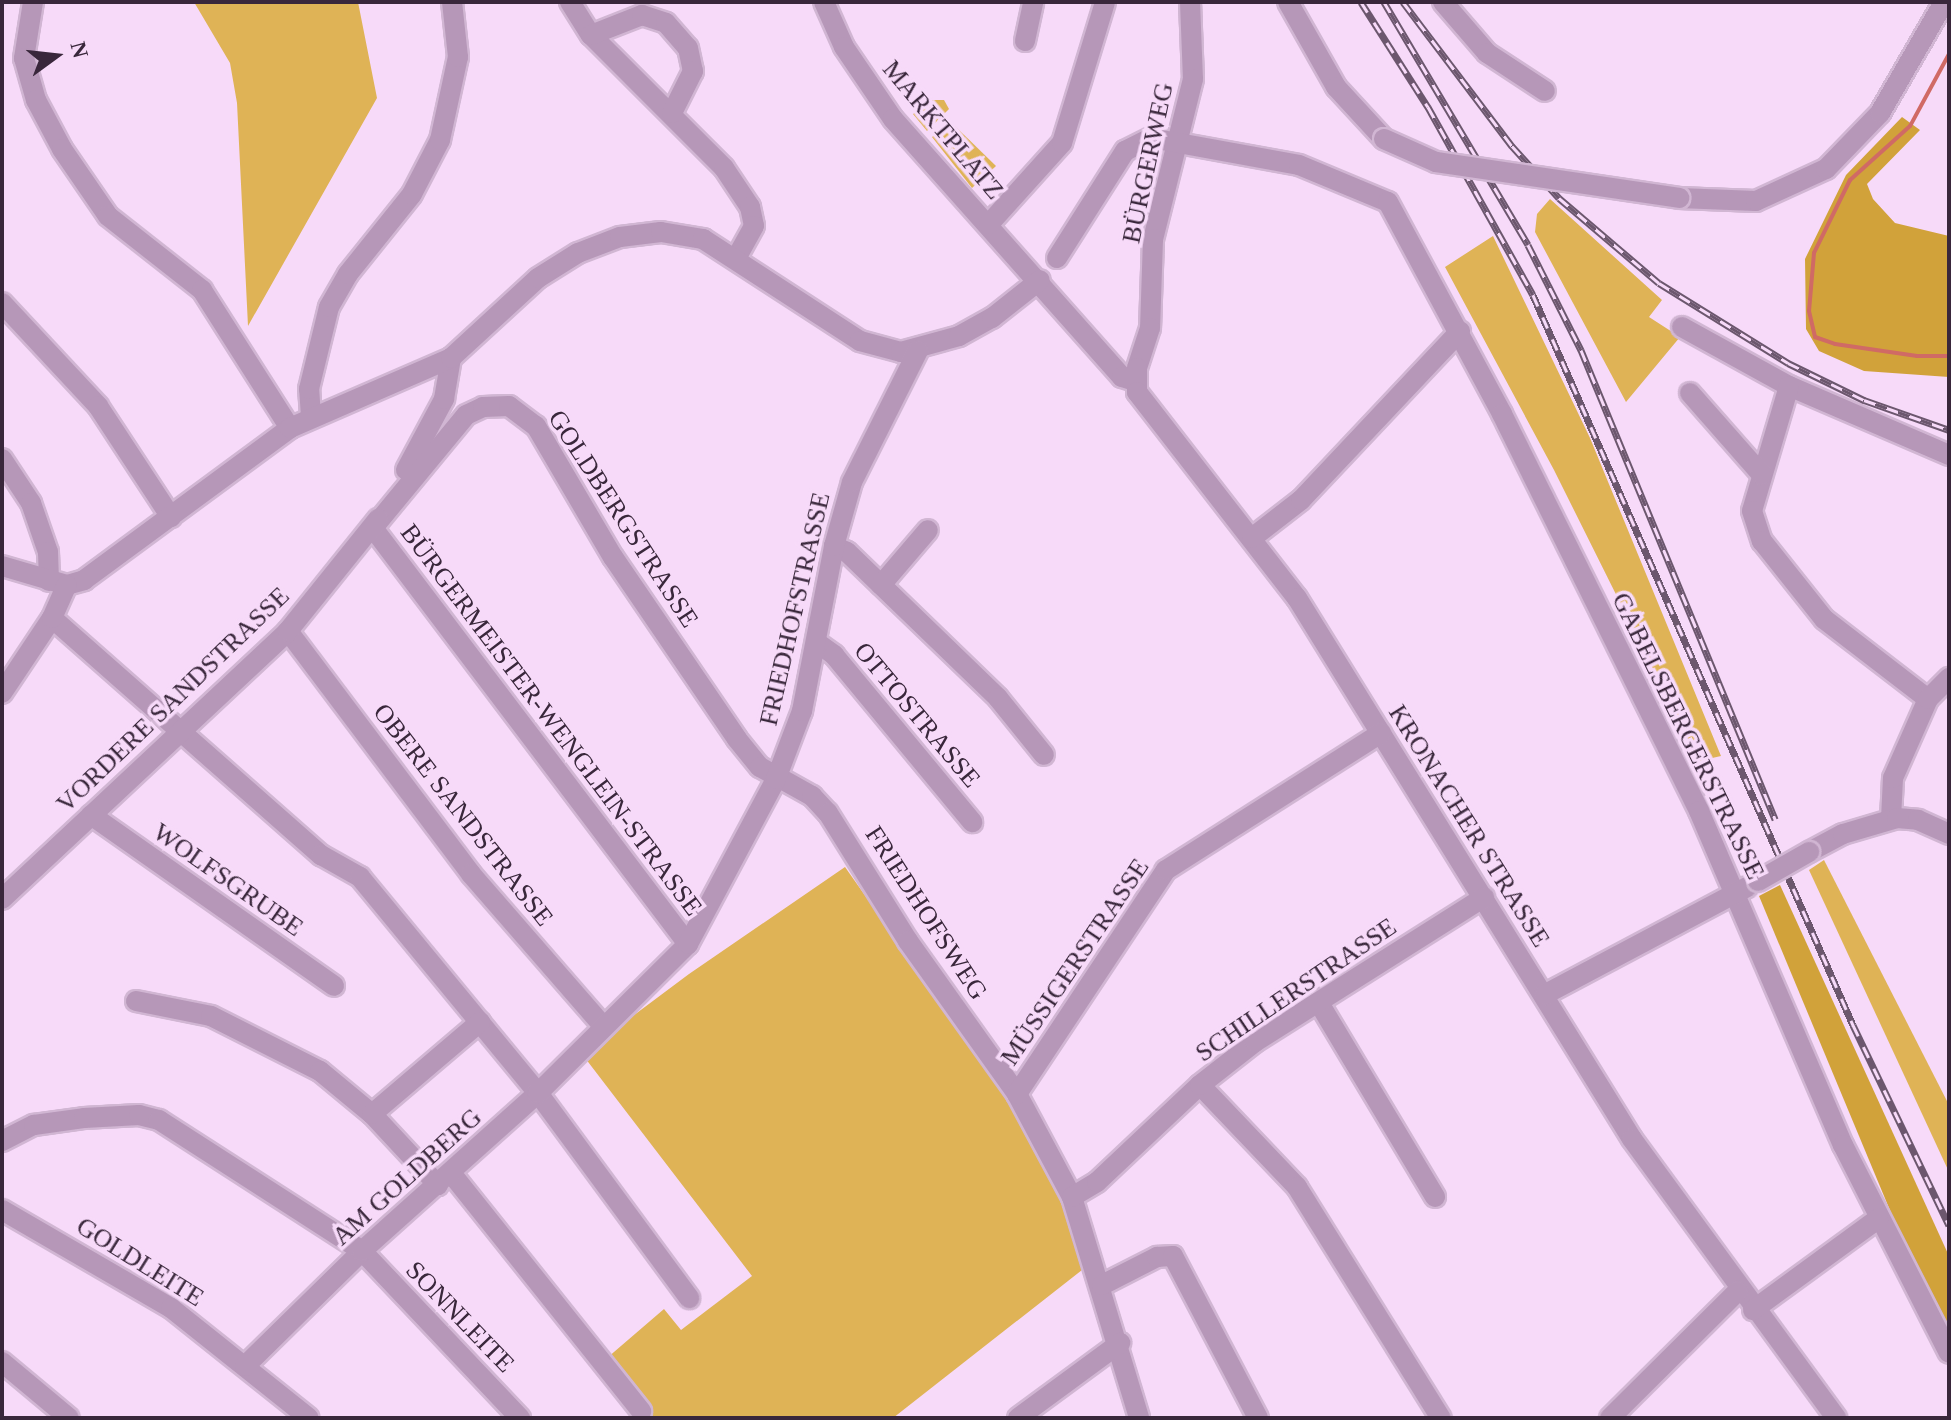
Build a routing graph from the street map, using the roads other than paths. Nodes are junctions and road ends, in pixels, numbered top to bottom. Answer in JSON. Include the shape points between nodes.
{"nodes":[{"id":1,"x":33,"y":2,"type":"edge"},
{"id":2,"x":452,"y":2,"type":"edge"},
{"id":3,"x":570,"y":2,"type":"edge"},
{"id":4,"x":824,"y":2,"type":"edge"},
{"id":5,"x":1033,"y":2,"type":"edge"},
{"id":6,"x":1105,"y":2,"type":"edge"},
{"id":7,"x":1190,"y":2,"type":"edge"},
{"id":8,"x":1288,"y":2,"type":"edge"},
{"id":9,"x":1443,"y":2,"type":"edge"},
{"id":10,"x":1944,"y":2,"type":"edge"},
{"id":11,"x":591,"y":35,"type":"junction"},
{"id":12,"x":1025,"y":41,"type":"dead end"},
{"id":13,"x":1545,"y":91,"type":"dead end"},
{"id":14,"x":672,"y":113,"type":"junction"},
{"id":15,"x":1176,"y":141,"type":"junction"},
{"id":16,"x":989,"y":224,"type":"junction"},
{"id":17,"x":736,"y":258,"type":"junction"},
{"id":18,"x":1057,"y":258,"type":"dead end"},
{"id":19,"x":1040,"y":280,"type":"junction"},
{"id":20,"x":2,"y":303,"type":"edge"},
{"id":21,"x":1682,"y":327,"type":"dead end"},
{"id":22,"x":1460,"y":331,"type":"junction"},
{"id":23,"x":918,"y":351,"type":"junction"},
{"id":24,"x":451,"y":358,"type":"junction"},
{"id":25,"x":1135,"y":381,"type":"junction"},
{"id":26,"x":1789,"y":386,"type":"junction"},
{"id":27,"x":1690,"y":393,"type":"dead end"},
{"id":28,"x":311,"y":416,"type":"junction"},
{"id":29,"x":290,"y":428,"type":"junction"},
{"id":30,"x":1949,"y":455,"type":"edge"},
{"id":31,"x":2,"y":459,"type":"edge"},
{"id":32,"x":1762,"y":475,"type":"junction"},
{"id":33,"x":171,"y":517,"type":"junction"},
{"id":34,"x":373,"y":528,"type":"junction"},
{"id":35,"x":928,"y":530,"type":"dead end"},
{"id":36,"x":1252,"y":538,"type":"junction"},
{"id":37,"x":834,"y":546,"type":"junction"},
{"id":38,"x":2,"y":566,"type":"edge"},
{"id":39,"x":58,"y":583,"type":"junction"},
{"id":40,"x":881,"y":585,"type":"junction"},
{"id":41,"x":52,"y":618,"type":"junction"},
{"id":42,"x":288,"y":631,"type":"junction"},
{"id":43,"x":819,"y":644,"type":"junction"},
{"id":44,"x":1949,"y":678,"type":"edge"},
{"id":45,"x":2,"y":693,"type":"edge"},
{"id":46,"x":1928,"y":699,"type":"junction"},
{"id":47,"x":181,"y":730,"type":"junction"},
{"id":48,"x":1381,"y":733,"type":"junction"},
{"id":49,"x":1044,"y":755,"type":"dead end"},
{"id":50,"x":776,"y":779,"type":"junction"},
{"id":51,"x":91,"y":815,"type":"junction"},
{"id":52,"x":1891,"y":819,"type":"junction"},
{"id":53,"x":972,"y":822,"type":"dead end"},
{"id":54,"x":1949,"y":834,"type":"edge"},
{"id":55,"x":1736,"y":892,"type":"junction"},
{"id":56,"x":1484,"y":897,"type":"junction"},
{"id":57,"x":2,"y":899,"type":"edge"},
{"id":58,"x":688,"y":944,"type":"junction"},
{"id":59,"x":334,"y":986,"type":"dead end"},
{"id":60,"x":1544,"y":995,"type":"junction"},
{"id":61,"x":136,"y":1001,"type":"dead end"},
{"id":62,"x":1319,"y":1003,"type":"junction"},
{"id":63,"x":480,"y":1022,"type":"junction"},
{"id":64,"x":603,"y":1026,"type":"junction"},
{"id":65,"x":1200,"y":1085,"type":"junction"},
{"id":66,"x":538,"y":1093,"type":"junction"},
{"id":67,"x":1017,"y":1094,"type":"junction"},
{"id":68,"x":372,"y":1114,"type":"junction"},
{"id":69,"x":2,"y":1141,"type":"edge"},
{"id":70,"x":444,"y":1179,"type":"junction"},
{"id":71,"x":1072,"y":1197,"type":"junction"},
{"id":72,"x":1435,"y":1197,"type":"dead end"},
{"id":73,"x":2,"y":1210,"type":"edge"},
{"id":74,"x":1878,"y":1219,"type":"junction"},
{"id":75,"x":362,"y":1251,"type":"junction"},
{"id":76,"x":1102,"y":1285,"type":"junction"},
{"id":77,"x":1738,"y":1291,"type":"junction"},
{"id":78,"x":689,"y":1298,"type":"dead end"},
{"id":79,"x":1753,"y":1310,"type":"junction"},
{"id":80,"x":1120,"y":1343,"type":"junction"},
{"id":81,"x":1949,"y":1353,"type":"edge"},
{"id":82,"x":2,"y":1362,"type":"edge"},
{"id":83,"x":245,"y":1366,"type":"junction"},
{"id":84,"x":641,"y":1411,"type":"dead end"},
{"id":85,"x":69,"y":1418,"type":"edge"},
{"id":86,"x":309,"y":1418,"type":"edge"},
{"id":87,"x":520,"y":1418,"type":"edge"},
{"id":88,"x":1018,"y":1418,"type":"edge"},
{"id":89,"x":1139,"y":1418,"type":"edge"},
{"id":90,"x":1258,"y":1418,"type":"edge"},
{"id":91,"x":1441,"y":1418,"type":"edge"},
{"id":92,"x":1610,"y":1418,"type":"edge"},
{"id":93,"x":1836,"y":1418,"type":"edge"}],
"edges":[{"from":1,"to":29,"type":"street","via":[[24,58],[36,100],[62,149],[108,216],[202,290]]},
{"from":2,"to":28,"type":"street","via":[[458,57],[440,140],[412,194],[348,274],[329,307],[309,389]]},
{"from":3,"to":11,"type":"street"},
{"from":4,"to":16,"type":"street","name":"MARKTPLATZ","via":[[844,47],[883,105]]},
{"from":5,"to":12,"type":"street"},
{"from":6,"to":16,"type":"street","via":[[1062,143]]},
{"from":7,"to":15,"type":"street","name":"BÜRGERWEG","via":[[1195,64]]},
{"from":8,"to":10,"type":"street","bridge":true,"via":[[1353,111],[1384,139],[1436,162],[1679,198],[1756,201],[1826,169],[1880,113]]},
{"from":9,"to":13,"type":"street","via":[[1487,53]]},
{"from":11,"to":14,"type":"street"},
{"from":11,"to":14,"type":"street","via":[[642,15],[666,23],[688,48],[693,71]]},
{"from":14,"to":17,"type":"street","via":[[724,168],[750,207],[754,226]]},
{"from":15,"to":18,"type":"street","name":"GABELSBERGERSTRASSE","via":[[1151,138],[1125,151]]},
{"from":15,"to":22,"type":"street","name":"GABELSBERGERSTRASSE","via":[[1299,165],[1388,202]]},
{"from":15,"to":25,"type":"street","name":"BÜRGERWEG","via":[[1153,239],[1150,328]]},
{"from":16,"to":19,"type":"street","name":"MARKTPLATZ"},
{"from":17,"to":23,"type":"street","via":[[860,341],[886,350]]},
{"from":17,"to":24,"type":"street","via":[[703,239],[675,232],[610,240],[538,278]]},
{"from":19,"to":23,"type":"street","via":[[992,318]]},
{"from":19,"to":25,"type":"street","name":"KRONACHER STRASSE","via":[[1122,377]]},
{"from":20,"to":33,"type":"street","via":[[98,406]]},
{"from":21,"to":26,"type":"street"},
{"from":22,"to":36,"type":"street","via":[[1324,478]]},
{"from":22,"to":55,"type":"street","name":"GABELSBERGERSTRASSE"},
{"from":23,"to":37,"type":"street","name":"FRIEDHOFSTRASSE","via":[[852,482]]},
{"from":24,"to":28,"type":"street"},
{"from":24,"to":34,"type":"street","name":"VORDERE SANDSTRASSE","via":[[441,406]]},
{"from":25,"to":36,"type":"street","name":"KRONACHER STRASSE","via":[[1141,399]]},
{"from":26,"to":30,"type":"street"},
{"from":26,"to":32,"type":"street"},
{"from":27,"to":32,"type":"street"},
{"from":28,"to":29,"type":"street"},
{"from":29,"to":33,"type":"street"},
{"from":31,"to":39,"type":"street","via":[[31,503]]},
{"from":32,"to":46,"type":"street","via":[[1754,522],[1789,578],[1824,619]]},
{"from":33,"to":39,"type":"street","via":[[96,573]]},
{"from":34,"to":42,"type":"street","name":"VORDERE SANDSTRASSE"},
{"from":34,"to":50,"type":"street","name":"GOLDBERGSTRASSE","via":[[466,415],[499,405],[519,410],[545,438],[613,557],[737,739]]},
{"from":34,"to":58,"type":"street","name":"BÜRGERMEISTER-WENGLEIN-STRASSE"},
{"from":35,"to":40,"type":"street"},
{"from":36,"to":48,"type":"street","name":"KRONACHER STRASSE","via":[[1297,598]]},
{"from":37,"to":40,"type":"street"},
{"from":37,"to":43,"type":"street","name":"FRIEDHOFSTRASSE"},
{"from":38,"to":39,"type":"street"},
{"from":39,"to":41,"type":"street"},
{"from":40,"to":49,"type":"street","via":[[998,698]]},
{"from":41,"to":45,"type":"street"},
{"from":41,"to":47,"type":"street"},
{"from":42,"to":47,"type":"street","name":"VORDERE SANDSTRASSE"},
{"from":42,"to":64,"type":"street","name":"OBERE SANDSTRASSE","via":[[471,874]]},
{"from":43,"to":50,"type":"street","name":"FRIEDHOFSTRASSE","via":[[802,711]]},
{"from":43,"to":53,"type":"street","name":"OTTOSTRASSE","via":[[834,655]]},
{"from":44,"to":46,"type":"street"},
{"from":46,"to":52,"type":"street","via":[[1893,778]]},
{"from":47,"to":51,"type":"street","name":"VORDERE SANDSTRASSE"},
{"from":47,"to":63,"type":"street","via":[[321,855],[360,877]]},
{"from":48,"to":56,"type":"street","name":"KRONACHER STRASSE"},
{"from":48,"to":67,"type":"street","name":"MÜSSIGERSTRASSE","via":[[1166,870]]},
{"from":50,"to":58,"type":"street","name":"FRIEDHOFSTRASSE"},
{"from":50,"to":67,"type":"street","name":"FRIEDHOFSWEG","via":[[812,796],[828,813],[908,941]]},
{"from":51,"to":57,"type":"street","name":"VORDERE SANDSTRASSE"},
{"from":51,"to":59,"type":"street","name":"WOLFSGRUBE"},
{"from":52,"to":54,"type":"street","via":[[1918,820]]},
{"from":52,"to":55,"type":"street","bridge":true,"via":[[1809,852]]},
{"from":55,"to":60,"type":"street"},
{"from":55,"to":74,"type":"street","name":"GABELSBERGERSTRASSE"},
{"from":56,"to":60,"type":"street","name":"KRONACHER STRASSE"},
{"from":56,"to":62,"type":"street","name":"SCHILLERSTRASSE"},
{"from":58,"to":64,"type":"street","name":"FRIEDHOFSTRASSE"},
{"from":60,"to":77,"type":"street","name":"KRONACHER STRASSE","via":[[1632,1139]]},
{"from":61,"to":68,"type":"street","via":[[211,1016],[251,1033],[320,1071]]},
{"from":62,"to":65,"type":"street","name":"SCHILLERSTRASSE"},
{"from":62,"to":72,"type":"street"},
{"from":63,"to":66,"type":"street"},
{"from":63,"to":68,"type":"street"},
{"from":64,"to":66,"type":"street","name":"AM GOLDBERG"},
{"from":65,"to":71,"type":"street","name":"SCHILLERSTRASSE","via":[[1097,1182]]},
{"from":65,"to":91,"type":"street","via":[[1297,1187]]},
{"from":66,"to":70,"type":"street","name":"AM GOLDBERG"},
{"from":66,"to":78,"type":"street"},
{"from":67,"to":71,"type":"street","name":"FRIEDHOFSWEG"},
{"from":68,"to":70,"type":"street"},
{"from":69,"to":75,"type":"street","name":"SONNLEITE","via":[[34,1125],[84,1118],[139,1115],[159,1120]]},
{"from":70,"to":75,"type":"street","name":"AM GOLDBERG"},
{"from":70,"to":84,"type":"street"},
{"from":71,"to":76,"type":"street","name":"FRIEDHOFSWEG"},
{"from":73,"to":83,"type":"street","name":"GOLDLEITE","via":[[171,1308]]},
{"from":74,"to":79,"type":"street"},
{"from":74,"to":81,"type":"street","name":"GABELSBERGERSTRASSE"},
{"from":75,"to":83,"type":"street","name":"AM GOLDBERG"},
{"from":75,"to":87,"type":"street","name":"SONNLEITE"},
{"from":76,"to":80,"type":"street","name":"FRIEDHOFSWEG"},
{"from":76,"to":90,"type":"street","via":[[1157,1257],[1173,1256]]},
{"from":77,"to":79,"type":"street","name":"KRONACHER STRASSE"},
{"from":77,"to":92,"type":"street"},
{"from":79,"to":93,"type":"street","name":"KRONACHER STRASSE"},
{"from":80,"to":88,"type":"street"},
{"from":80,"to":89,"type":"street","name":"FRIEDHOFSWEG"},
{"from":82,"to":85,"type":"street"},
{"from":83,"to":86,"type":"street","name":"GOLDLEITE"}]}
